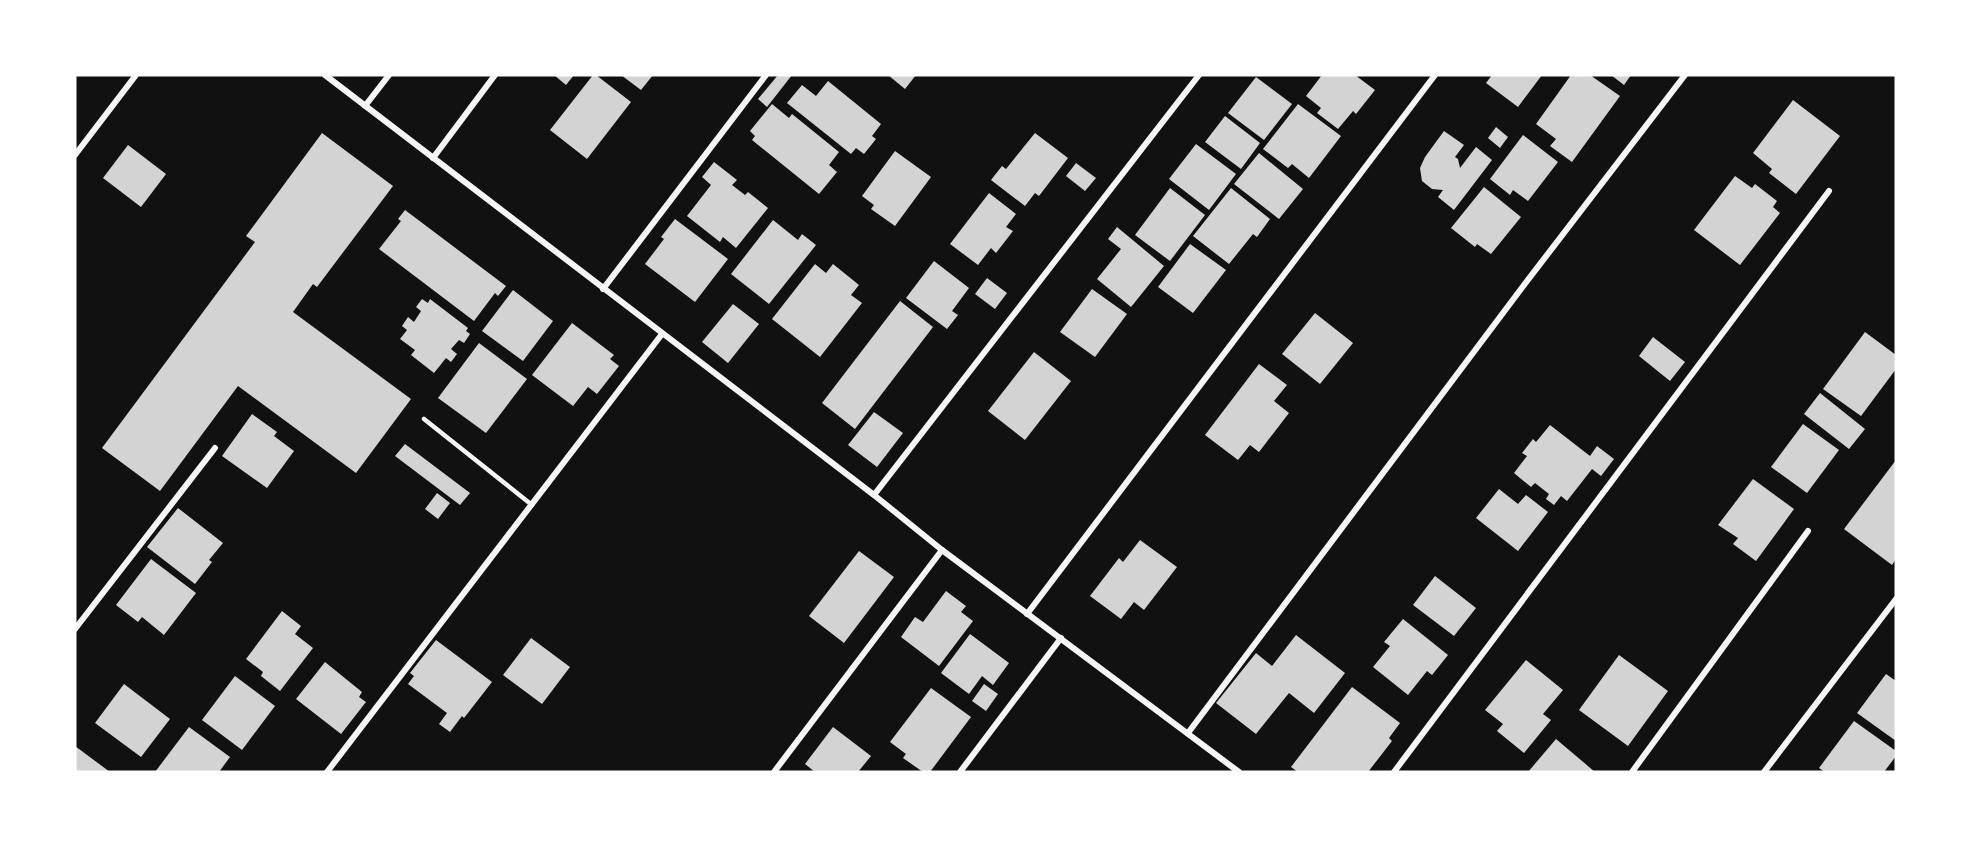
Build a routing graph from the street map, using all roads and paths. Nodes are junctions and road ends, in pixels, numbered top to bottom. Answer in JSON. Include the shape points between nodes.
{"nodes":[{"id":1,"x":136,"y":75,"type":"edge"},
{"id":2,"x":325,"y":75,"type":"edge"},
{"id":3,"x":389,"y":75,"type":"edge"},
{"id":4,"x":495,"y":75,"type":"edge"},
{"id":5,"x":766,"y":75,"type":"edge"},
{"id":6,"x":1199,"y":75,"type":"edge"},
{"id":7,"x":1436,"y":75,"type":"edge"},
{"id":8,"x":1685,"y":75,"type":"edge"},
{"id":9,"x":365,"y":106,"type":"junction"},
{"id":10,"x":75,"y":155,"type":"edge"},
{"id":11,"x":433,"y":158,"type":"junction"},
{"id":12,"x":1829,"y":191,"type":"dead end"},
{"id":13,"x":603,"y":289,"type":"junction"},
{"id":14,"x":662,"y":334,"type":"junction"},
{"id":15,"x":424,"y":419,"type":"dead end"},
{"id":16,"x":215,"y":448,"type":"dead end"},
{"id":17,"x":874,"y":495,"type":"junction"},
{"id":18,"x":531,"y":505,"type":"junction"},
{"id":19,"x":1808,"y":531,"type":"dead end"},
{"id":20,"x":942,"y":550,"type":"junction"},
{"id":21,"x":1896,"y":598,"type":"edge"},
{"id":22,"x":1027,"y":614,"type":"junction"},
{"id":23,"x":75,"y":628,"type":"edge"},
{"id":24,"x":1061,"y":638,"type":"junction"},
{"id":25,"x":1188,"y":733,"type":"junction"},
{"id":26,"x":327,"y":772,"type":"edge"},
{"id":27,"x":774,"y":772,"type":"edge"},
{"id":28,"x":960,"y":772,"type":"edge"},
{"id":29,"x":1239,"y":772,"type":"edge"},
{"id":30,"x":1394,"y":772,"type":"edge"},
{"id":31,"x":1632,"y":772,"type":"edge"},
{"id":32,"x":1764,"y":772,"type":"edge"}],
"edges":[{"from":1,"to":10,"type":"street"},
{"from":2,"to":9,"type":"street"},
{"from":3,"to":9,"type":"street"},
{"from":4,"to":11,"type":"street"},
{"from":5,"to":13,"type":"street"},
{"from":6,"to":17,"type":"street"},
{"from":7,"to":22,"type":"street"},
{"from":8,"to":25,"type":"street"},
{"from":9,"to":11,"type":"street"},
{"from":11,"to":13,"type":"street"},
{"from":12,"to":30,"type":"street"},
{"from":13,"to":14,"type":"street"},
{"from":14,"to":17,"type":"street"},
{"from":14,"to":18,"type":"street"},
{"from":15,"to":18,"type":"lane"},
{"from":16,"to":23,"type":"street"},
{"from":17,"to":20,"type":"street"},
{"from":18,"to":26,"type":"street"},
{"from":19,"to":31,"type":"street"},
{"from":20,"to":22,"type":"street"},
{"from":20,"to":27,"type":"street"},
{"from":21,"to":32,"type":"street"},
{"from":22,"to":24,"type":"street"},
{"from":24,"to":25,"type":"street"},
{"from":24,"to":28,"type":"street"},
{"from":25,"to":29,"type":"street"}]}
